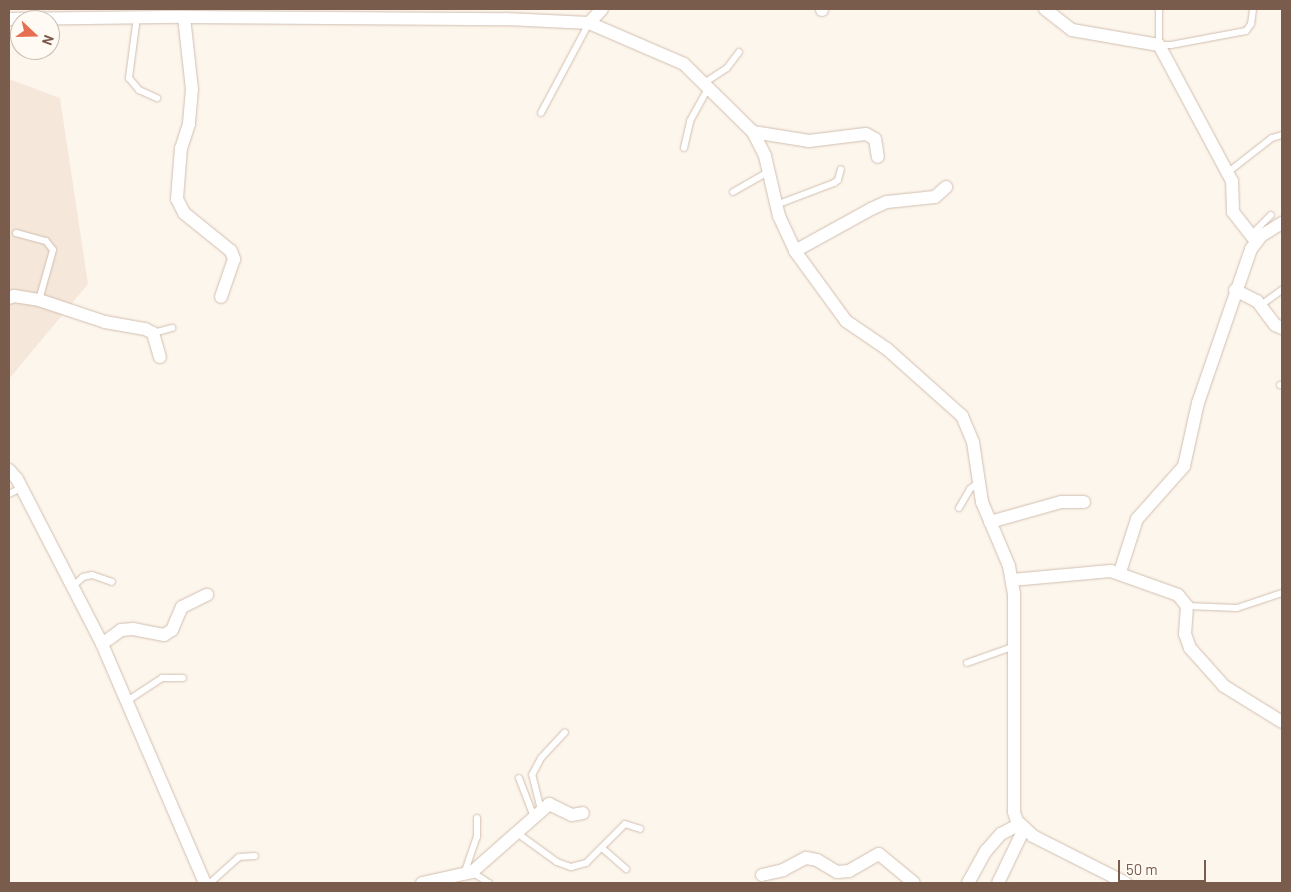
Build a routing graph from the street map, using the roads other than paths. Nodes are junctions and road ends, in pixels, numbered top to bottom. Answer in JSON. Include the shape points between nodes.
{"nodes":[{"id":1,"x":602,"y":9,"type":"edge"},
{"id":2,"x":1046,"y":9,"type":"edge"},
{"id":3,"x":1159,"y":9,"type":"edge"},
{"id":4,"x":1253,"y":9,"type":"edge"},
{"id":5,"x":525,"y":14,"type":"edge"},
{"id":6,"x":137,"y":17,"type":"junction"},
{"id":7,"x":184,"y":17,"type":"junction"},
{"id":8,"x":9,"y":20,"type":"edge"},
{"id":9,"x":589,"y":23,"type":"junction"},
{"id":10,"x":1160,"y":45,"type":"junction"},
{"id":11,"x":739,"y":52,"type":"dead end"},
{"id":12,"x":706,"y":86,"type":"junction"},
{"id":13,"x":157,"y":98,"type":"dead end"},
{"id":14,"x":541,"y":113,"type":"dead end"},
{"id":15,"x":753,"y":132,"type":"junction"},
{"id":16,"x":1282,"y":135,"type":"edge"},
{"id":17,"x":684,"y":148,"type":"dead end"},
{"id":18,"x":878,"y":157,"type":"dead end"},
{"id":19,"x":841,"y":169,"type":"dead end"},
{"id":20,"x":768,"y":172,"type":"junction"},
{"id":21,"x":1227,"y":173,"type":"junction"},
{"id":22,"x":946,"y":187,"type":"dead end"},
{"id":23,"x":733,"y":192,"type":"dead end"},
{"id":24,"x":775,"y":205,"type":"junction"},
{"id":25,"x":1271,"y":215,"type":"dead end"},
{"id":26,"x":1282,"y":223,"type":"edge"},
{"id":27,"x":16,"y":233,"type":"dead end"},
{"id":28,"x":1254,"y":238,"type":"junction"},
{"id":29,"x":794,"y":251,"type":"junction"},
{"id":30,"x":1235,"y":290,"type":"junction"},
{"id":31,"x":1282,"y":290,"type":"edge"},
{"id":32,"x":221,"y":297,"type":"dead end"},
{"id":33,"x":9,"y":298,"type":"edge"},
{"id":34,"x":39,"y":300,"type":"junction"},
{"id":35,"x":1261,"y":305,"type":"junction"},
{"id":36,"x":172,"y":328,"type":"dead end"},
{"id":37,"x":1282,"y":328,"type":"edge"},
{"id":38,"x":153,"y":333,"type":"junction"},
{"id":39,"x":160,"y":357,"type":"dead end"},
{"id":40,"x":9,"y":470,"type":"edge"},
{"id":41,"x":978,"y":483,"type":"junction"},
{"id":42,"x":21,"y":488,"type":"junction"},
{"id":43,"x":9,"y":494,"type":"edge"},
{"id":44,"x":1084,"y":502,"type":"dead end"},
{"id":45,"x":959,"y":508,"type":"dead end"},
{"id":46,"x":990,"y":522,"type":"junction"},
{"id":47,"x":1120,"y":572,"type":"junction"},
{"id":48,"x":1012,"y":580,"type":"junction"},
{"id":49,"x":112,"y":582,"type":"dead end"},
{"id":50,"x":72,"y":587,"type":"junction"},
{"id":51,"x":1282,"y":593,"type":"edge"},
{"id":52,"x":207,"y":595,"type":"dead end"},
{"id":53,"x":1187,"y":606,"type":"junction"},
{"id":54,"x":102,"y":644,"type":"junction"},
{"id":55,"x":1015,"y":646,"type":"junction"},
{"id":56,"x":967,"y":662,"type":"dead end"},
{"id":57,"x":183,"y":678,"type":"dead end"},
{"id":58,"x":127,"y":701,"type":"junction"},
{"id":59,"x":1281,"y":719,"type":"edge"},
{"id":60,"x":565,"y":732,"type":"dead end"},
{"id":61,"x":519,"y":778,"type":"dead end"},
{"id":62,"x":538,"y":813,"type":"junction"},
{"id":63,"x":583,"y":813,"type":"dead end"},
{"id":64,"x":477,"y":818,"type":"dead end"},
{"id":65,"x":1022,"y":826,"type":"junction"},
{"id":66,"x":640,"y":829,"type":"dead end"},
{"id":67,"x":517,"y":833,"type":"junction"},
{"id":68,"x":602,"y":848,"type":"junction"},
{"id":69,"x":254,"y":856,"type":"dead end"},
{"id":70,"x":626,"y":869,"type":"dead end"},
{"id":71,"x":468,"y":873,"type":"junction"},
{"id":72,"x":762,"y":875,"type":"dead end"},
{"id":73,"x":1110,"y":880,"type":"edge"},
{"id":74,"x":205,"y":883,"type":"edge"},
{"id":75,"x":210,"y":883,"type":"edge"},
{"id":76,"x":422,"y":883,"type":"edge"},
{"id":77,"x":489,"y":883,"type":"edge"},
{"id":78,"x":914,"y":883,"type":"edge"},
{"id":79,"x":968,"y":883,"type":"edge"},
{"id":80,"x":998,"y":883,"type":"edge"},
{"id":81,"x":1126,"y":883,"type":"edge"}],
"edges":[{"from":1,"to":9,"type":"street"},
{"from":2,"to":10,"type":"street","via":[[1072,30]]},
{"from":3,"to":10,"type":"lane"},
{"from":4,"to":10,"type":"lane","via":[[1251,24],[1246,31],[1191,43]]},
{"from":5,"to":7,"type":"street"},
{"from":5,"to":9,"type":"street"},
{"from":6,"to":7,"type":"street"},
{"from":6,"to":8,"type":"street"},
{"from":6,"to":13,"type":"lane","via":[[129,78],[139,90]]},
{"from":7,"to":32,"type":"street","via":[[192,89],[189,124],[181,148],[177,199],[184,213],[231,251],[234,259]]},
{"from":9,"to":12,"type":"street","via":[[684,64]]},
{"from":9,"to":14,"type":"lane"},
{"from":10,"to":21,"type":"street"},
{"from":11,"to":12,"type":"lane","via":[[727,68]]},
{"from":12,"to":15,"type":"street"},
{"from":12,"to":17,"type":"lane","via":[[690,121]]},
{"from":15,"to":18,"type":"street","via":[[809,141],[866,134],[875,138]]},
{"from":15,"to":20,"type":"street","via":[[761,144]]},
{"from":16,"to":21,"type":"lane","via":[[1272,138]]},
{"from":19,"to":24,"type":"lane","via":[[834,183]]},
{"from":20,"to":23,"type":"lane"},
{"from":20,"to":24,"type":"street"},
{"from":21,"to":28,"type":"street","via":[[1233,186],[1230,206]]},
{"from":22,"to":29,"type":"street","via":[[935,197],[888,202],[871,208]]},
{"from":24,"to":29,"type":"street"},
{"from":25,"to":28,"type":"lane"},
{"from":26,"to":28,"type":"street"},
{"from":27,"to":34,"type":"lane","via":[[46,241],[53,250]]},
{"from":28,"to":30,"type":"street"},
{"from":29,"to":41,"type":"street","via":[[846,321],[887,348],[962,416],[973,442]]},
{"from":30,"to":35,"type":"street"},
{"from":30,"to":47,"type":"street","via":[[1196,411],[1184,466],[1138,518]]},
{"from":31,"to":35,"type":"lane"},
{"from":33,"to":34,"type":"street"},
{"from":34,"to":38,"type":"street"},
{"from":35,"to":37,"type":"street","via":[[1274,325]]},
{"from":36,"to":38,"type":"lane"},
{"from":38,"to":39,"type":"street"},
{"from":40,"to":42,"type":"street"},
{"from":41,"to":45,"type":"lane","via":[[970,489]]},
{"from":41,"to":46,"type":"street"},
{"from":42,"to":43,"type":"lane"},
{"from":42,"to":50,"type":"street"},
{"from":44,"to":46,"type":"street","via":[[1061,502]]},
{"from":46,"to":48,"type":"street"},
{"from":47,"to":48,"type":"street"},
{"from":47,"to":53,"type":"street","via":[[1178,594]]},
{"from":48,"to":55,"type":"street"},
{"from":49,"to":50,"type":"lane","via":[[92,575],[83,577]]},
{"from":50,"to":54,"type":"street"},
{"from":51,"to":53,"type":"lane","via":[[1237,608]]},
{"from":52,"to":54,"type":"street","via":[[182,607],[172,630],[164,635],[120,630]]},
{"from":53,"to":59,"type":"street","via":[[1185,634],[1190,648],[1224,686]]},
{"from":54,"to":58,"type":"street"},
{"from":55,"to":56,"type":"lane"},
{"from":55,"to":65,"type":"street","via":[[1012,801]]},
{"from":57,"to":58,"type":"lane","via":[[162,678]]},
{"from":58,"to":74,"type":"street"},
{"from":60,"to":62,"type":"lane","via":[[541,758],[532,775]]},
{"from":61,"to":62,"type":"lane"},
{"from":62,"to":63,"type":"street","via":[[552,804],[572,814]]},
{"from":62,"to":67,"type":"street"},
{"from":64,"to":71,"type":"lane","via":[[477,837]]},
{"from":65,"to":73,"type":"street"},
{"from":65,"to":79,"type":"street","via":[[1001,834],[986,851]]},
{"from":65,"to":80,"type":"street"},
{"from":66,"to":68,"type":"lane","via":[[625,824]]},
{"from":67,"to":68,"type":"lane","via":[[558,862],[571,867],[586,863]]},
{"from":67,"to":71,"type":"street"},
{"from":68,"to":70,"type":"lane"},
{"from":69,"to":75,"type":"lane","via":[[239,858]]},
{"from":71,"to":76,"type":"street"},
{"from":71,"to":77,"type":"lane"},
{"from":72,"to":78,"type":"street","via":[[784,870],[806,858],[817,860],[837,872],[848,871],[879,854]]},
{"from":73,"to":81,"type":"street"}]}
